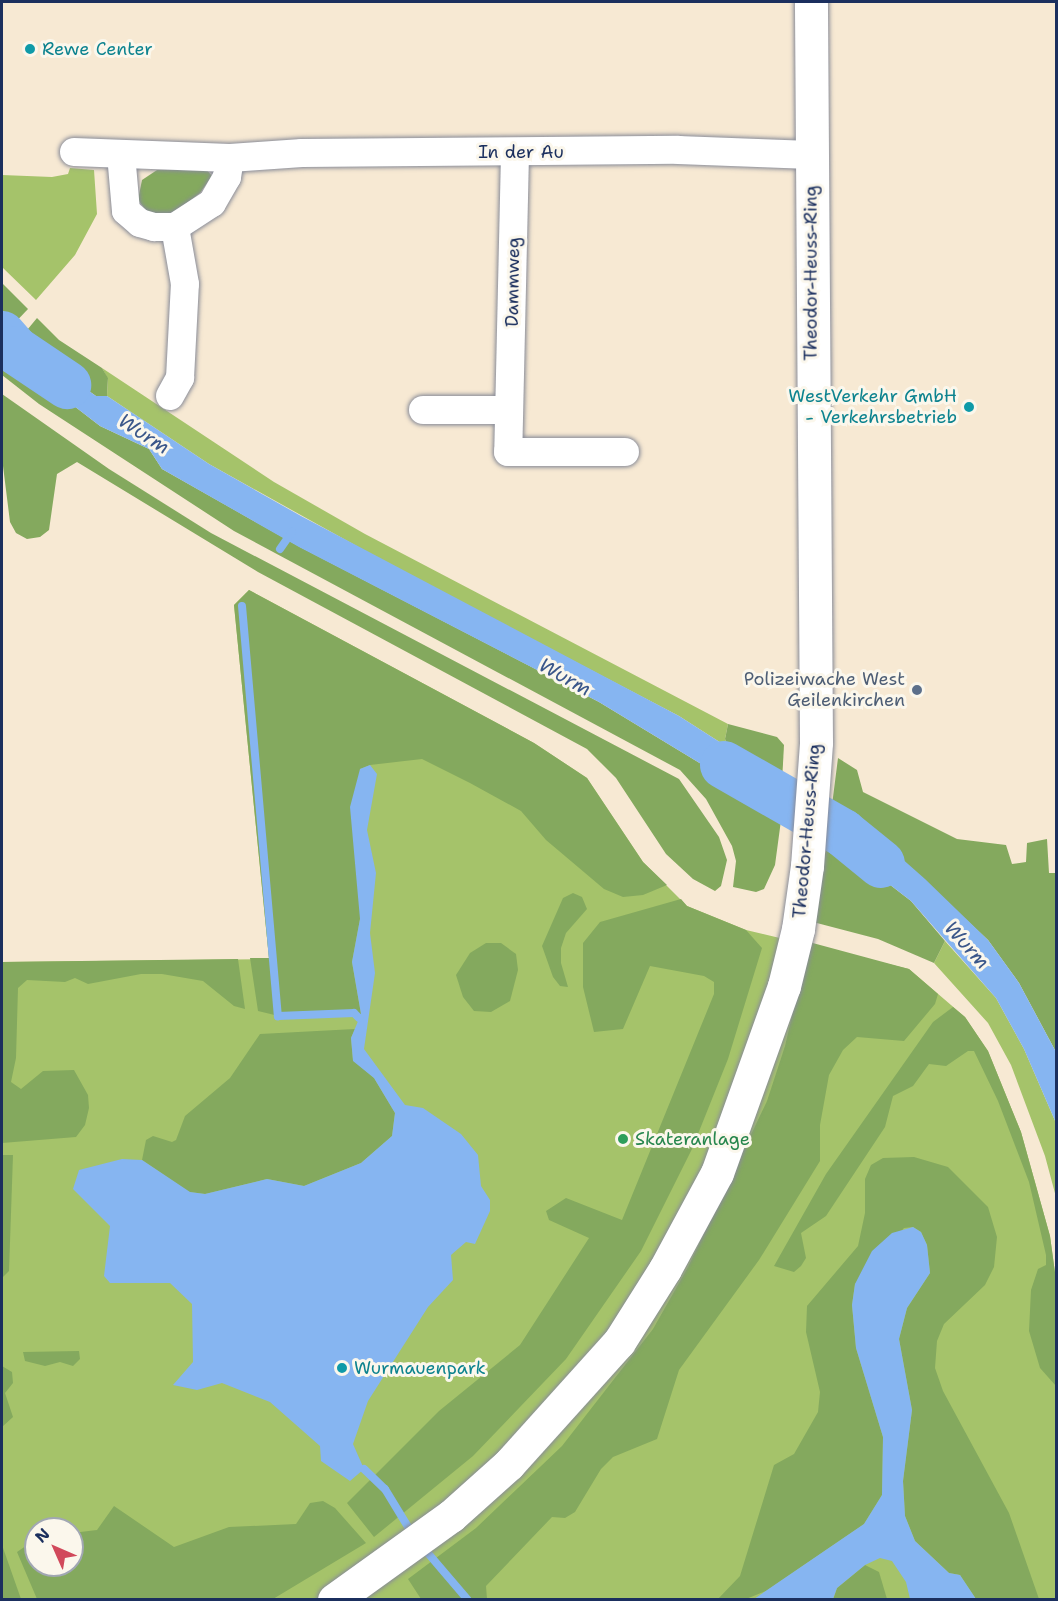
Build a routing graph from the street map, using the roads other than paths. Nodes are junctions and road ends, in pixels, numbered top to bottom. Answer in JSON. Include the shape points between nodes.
{"nodes":[{"id":1,"x":811,"y":2,"type":"edge"},
{"id":2,"x":74,"y":152,"type":"dead end"},
{"id":3,"x":121,"y":154,"type":"junction"},
{"id":4,"x":515,"y":154,"type":"junction"},
{"id":5,"x":811,"y":155,"type":"junction"},
{"id":6,"x":230,"y":158,"type":"junction"},
{"id":7,"x":175,"y":227,"type":"junction"},
{"id":8,"x":170,"y":396,"type":"dead end"},
{"id":9,"x":423,"y":410,"type":"dead end"},
{"id":10,"x":508,"y":410,"type":"junction"},
{"id":11,"x":625,"y":452,"type":"dead end"},
{"id":12,"x":334,"y":1599,"type":"edge"}],
"edges":[{"from":1,"to":5,"type":"main road","name":"Theodor-Heuss-Ring"},
{"from":2,"to":3,"type":"street","name":"In der Au"},
{"from":3,"to":6,"type":"street","name":"In der Au"},
{"from":3,"to":7,"type":"street","via":[[126,211],[140,223]]},
{"from":4,"to":5,"type":"street","name":"In der Au","via":[[678,150]]},
{"from":4,"to":6,"type":"street","name":"In der Au","via":[[302,153]]},
{"from":4,"to":10,"type":"street","name":"Dammweg"},
{"from":5,"to":12,"type":"main road","name":"Theodor-Heuss-Ring","via":[[812,640],[816,733],[807,866],[798,929],[784,986],[717,1173],[665,1269],[619,1342],[561,1410],[501,1471],[451,1516]]},
{"from":6,"to":7,"type":"street","via":[[227,177],[212,203]]},
{"from":7,"to":8,"type":"street","via":[[184,284],[180,378]]},
{"from":9,"to":10,"type":"street"},
{"from":10,"to":11,"type":"street","name":"Dammweg","via":[[508,452]]}]}
